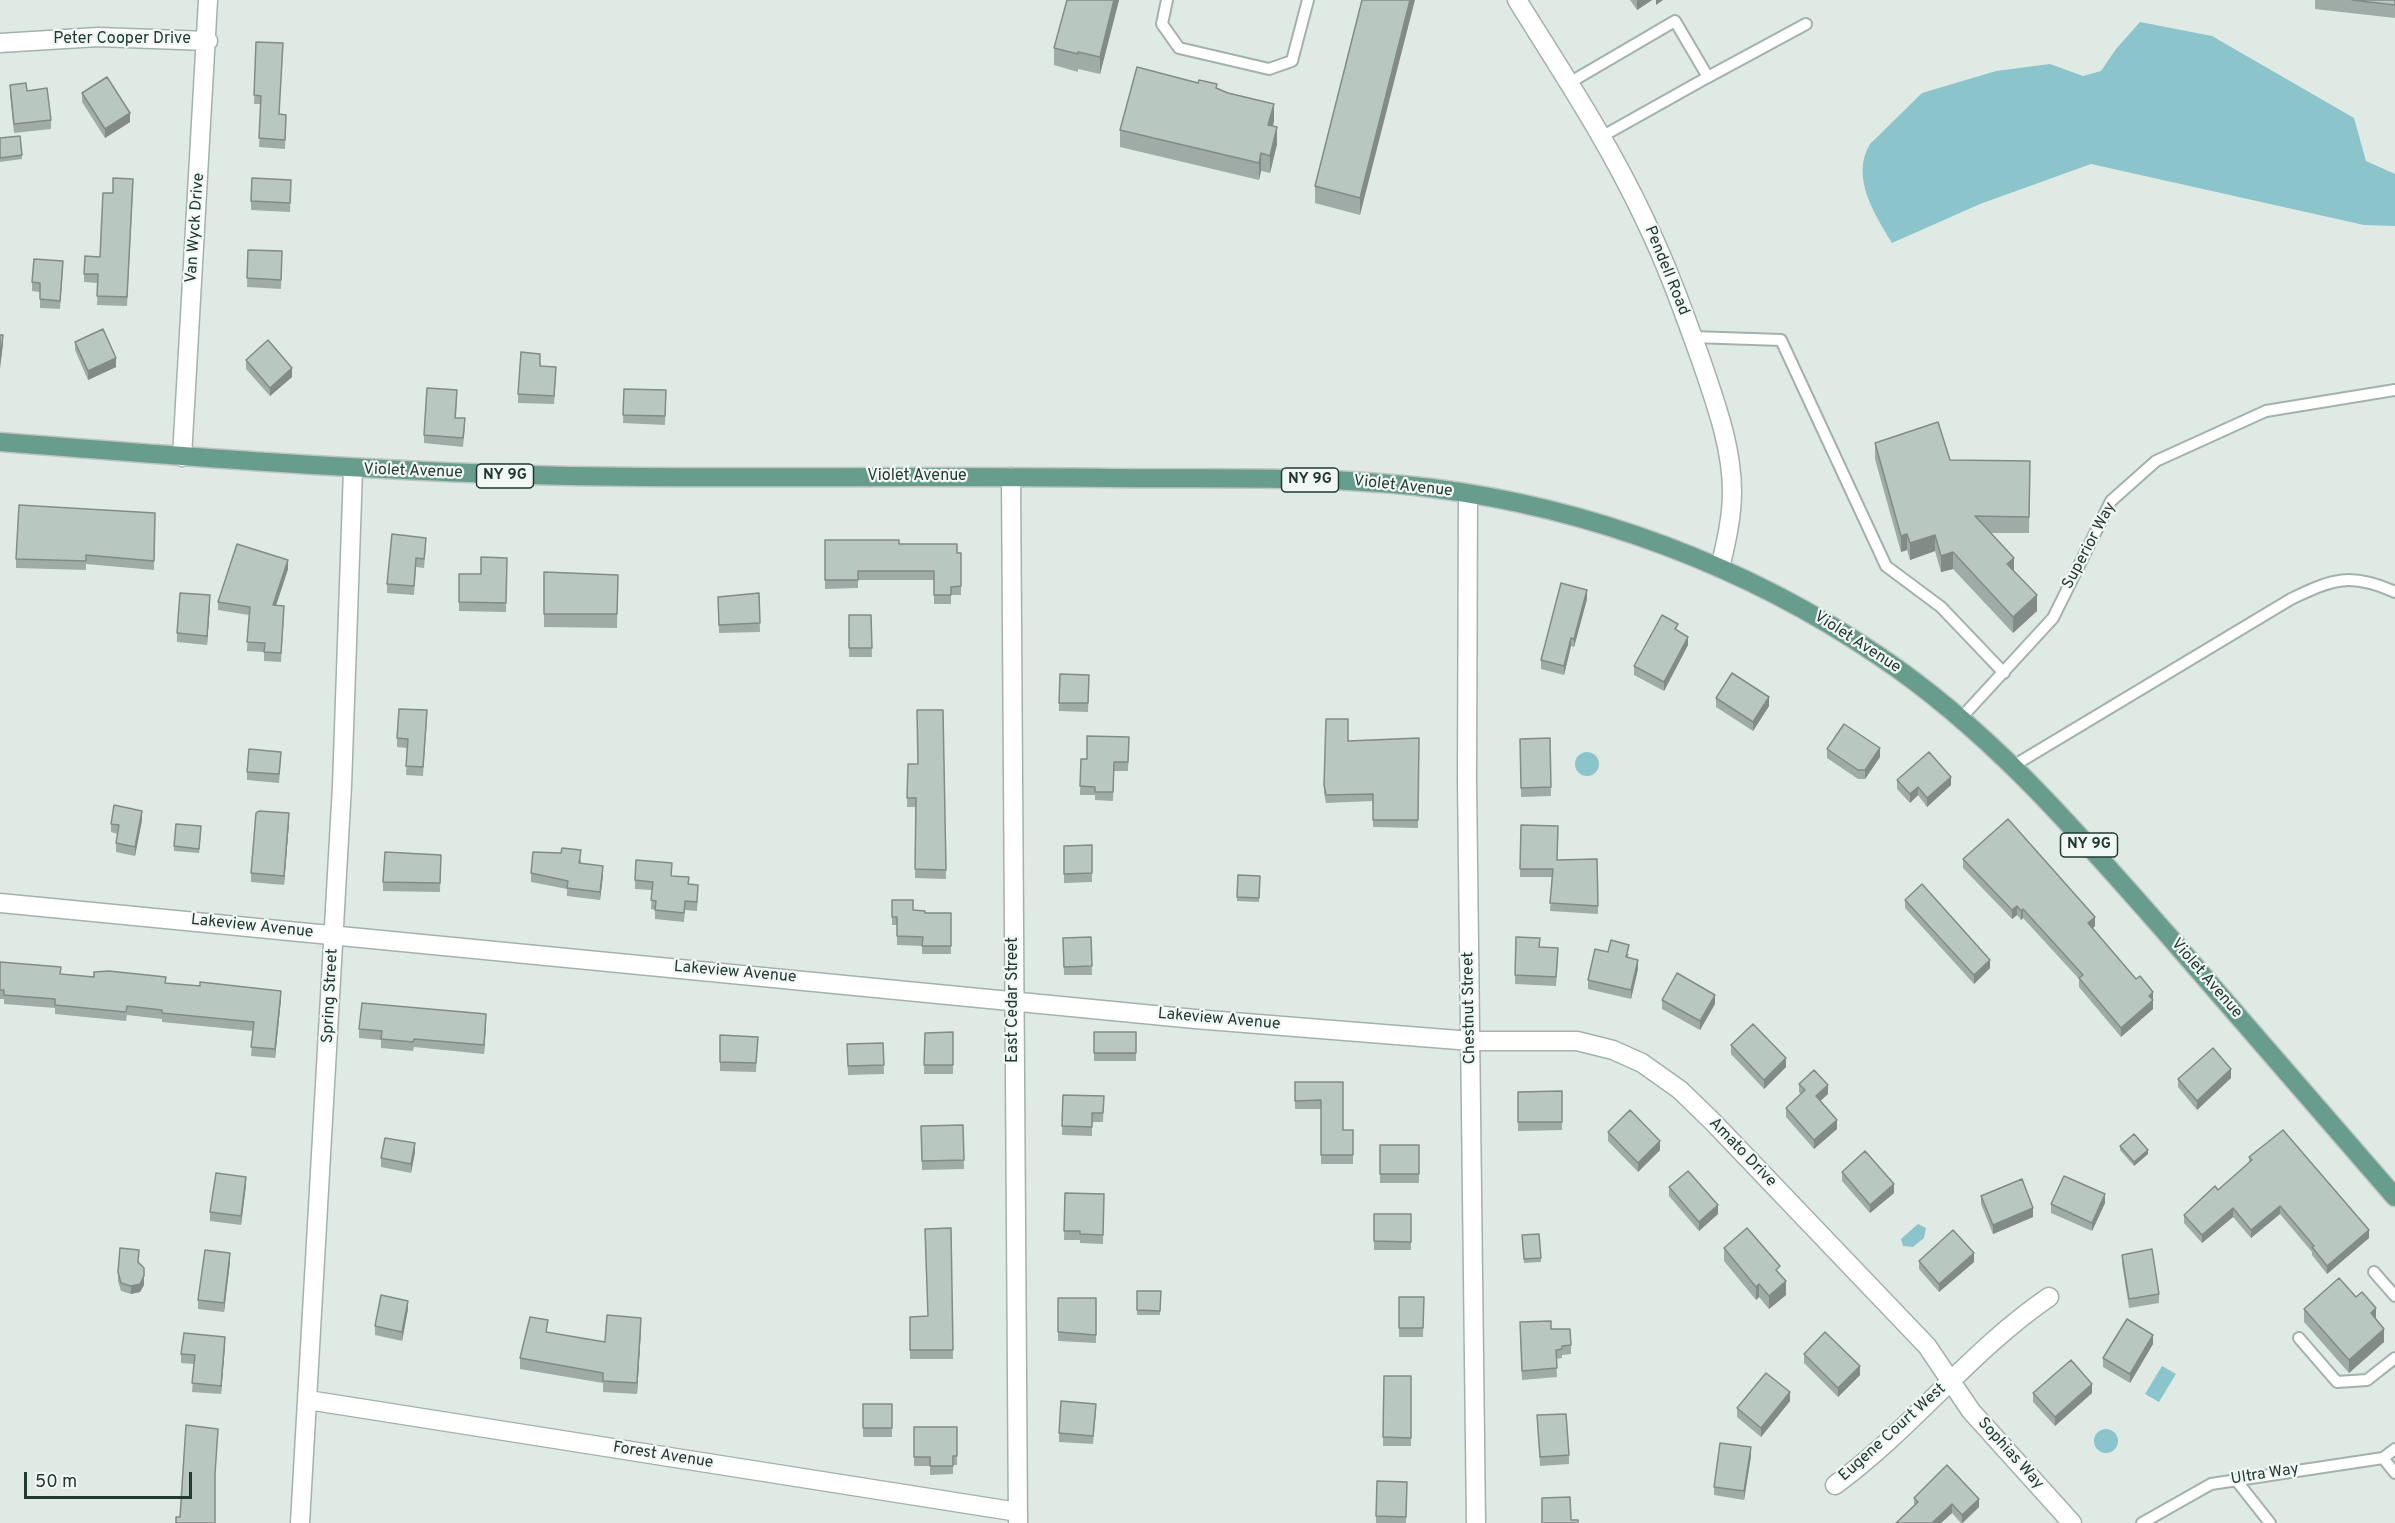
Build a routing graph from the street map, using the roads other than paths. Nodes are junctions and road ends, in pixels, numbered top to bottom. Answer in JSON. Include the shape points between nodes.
{"nodes":[{"id":1,"x":208,"y":0,"type":"edge"},
{"id":2,"x":1167,"y":0,"type":"edge"},
{"id":3,"x":1308,"y":0,"type":"edge"},
{"id":4,"x":1517,"y":0,"type":"edge"},
{"id":5,"x":1806,"y":24,"type":"dead end"},
{"id":6,"x":208,"y":41,"type":"junction"},
{"id":7,"x":0,"y":43,"type":"edge"},
{"id":8,"x":1708,"y":76,"type":"junction"},
{"id":9,"x":1569,"y":83,"type":"junction"},
{"id":10,"x":1601,"y":137,"type":"junction"},
{"id":11,"x":1693,"y":337,"type":"junction"},
{"id":12,"x":2395,"y":390,"type":"edge"},
{"id":13,"x":0,"y":442,"type":"edge"},
{"id":14,"x":182,"y":457,"type":"junction"},
{"id":15,"x":353,"y":470,"type":"junction"},
{"id":16,"x":1011,"y":477,"type":"junction"},
{"id":17,"x":1468,"y":494,"type":"junction"},
{"id":18,"x":1720,"y":568,"type":"junction"},
{"id":19,"x":2395,"y":592,"type":"edge"},
{"id":20,"x":2004,"y":673,"type":"junction"},
{"id":21,"x":1961,"y":718,"type":"junction"},
{"id":22,"x":2013,"y":765,"type":"junction"},
{"id":23,"x":0,"y":903,"type":"edge"},
{"id":24,"x":334,"y":935,"type":"junction"},
{"id":25,"x":1014,"y":1000,"type":"junction"},
{"id":26,"x":1471,"y":1041,"type":"junction"},
{"id":27,"x":2395,"y":1197,"type":"edge"},
{"id":28,"x":2374,"y":1272,"type":"dead end"},
{"id":29,"x":2395,"y":1296,"type":"edge"},
{"id":30,"x":2049,"y":1297,"type":"dead end"},
{"id":31,"x":2299,"y":1338,"type":"dead end"},
{"id":32,"x":2395,"y":1358,"type":"edge"},
{"id":33,"x":1952,"y":1381,"type":"junction"},
{"id":34,"x":308,"y":1400,"type":"junction"},
{"id":35,"x":2395,"y":1449,"type":"edge"},
{"id":36,"x":2383,"y":1458,"type":"junction"},
{"id":37,"x":2395,"y":1473,"type":"edge"},
{"id":38,"x":2236,"y":1480,"type":"junction"},
{"id":39,"x":1835,"y":1485,"type":"dead end"},
{"id":40,"x":1018,"y":1518,"type":"edge"},
{"id":41,"x":300,"y":1523,"type":"edge"},
{"id":42,"x":1476,"y":1523,"type":"edge"},
{"id":43,"x":2072,"y":1523,"type":"edge"},
{"id":44,"x":2142,"y":1523,"type":"edge"},
{"id":45,"x":2270,"y":1523,"type":"edge"}],
"edges":[{"from":1,"to":6,"type":"street","name":"Van Wyck Drive"},
{"from":2,"to":3,"type":"lane","via":[[1162,24],[1179,48],[1269,69],[1292,61]]},
{"from":4,"to":9,"type":"street","name":"Pendell Road"},
{"from":5,"to":8,"type":"lane"},
{"from":6,"to":7,"type":"street","name":"Peter Cooper Drive","via":[[98,37]]},
{"from":6,"to":14,"type":"street","name":"Van Wyck Drive"},
{"from":8,"to":9,"type":"lane","via":[[1675,21]]},
{"from":8,"to":10,"type":"lane"},
{"from":9,"to":10,"type":"street","name":"Pendell Road"},
{"from":10,"to":11,"type":"street","name":"Pendell Road","via":[[1646,220]]},
{"from":11,"to":18,"type":"street","name":"Pendell Road","via":[[1730,462],[1732,492]]},
{"from":11,"to":20,"type":"lane","via":[[1781,340],[1886,566],[1941,607]]},
{"from":12,"to":20,"type":"lane","name":"Superior Way","via":[[2266,411],[2156,461],[2111,501],[2054,618]]},
{"from":13,"to":14,"type":"main road","name":"Violet Avenue","number":"NY 9G"},
{"from":14,"to":15,"type":"main road","name":"Violet Avenue","number":"NY 9G"},
{"from":15,"to":16,"type":"main road","name":"Violet Avenue","number":"NY 9G","via":[[520,476]]},
{"from":15,"to":24,"type":"street","name":"Spring Street"},
{"from":16,"to":17,"type":"main road","name":"Violet Avenue","number":"NY 9G","via":[[1339,481]]},
{"from":16,"to":25,"type":"street","name":"East Cedar Street"},
{"from":17,"to":18,"type":"main road","name":"Violet Avenue","number":"NY 9G","via":[[1551,510],[1658,543]]},
{"from":17,"to":26,"type":"street","name":"Chestnut Street"},
{"from":18,"to":21,"type":"main road","name":"Violet Avenue","number":"NY 9G","via":[[1851,637]]},
{"from":19,"to":22,"type":"lane","via":[[2374,583],[2329,581],[2291,599]]},
{"from":20,"to":21,"type":"lane","name":"Superior Way"},
{"from":21,"to":22,"type":"main road","name":"Violet Avenue","number":"NY 9G"},
{"from":22,"to":27,"type":"main road","name":"Violet Avenue","number":"NY 9G","via":[[2088,844]]},
{"from":23,"to":24,"type":"street","name":"Lakeview Avenue"},
{"from":24,"to":25,"type":"street","name":"Lakeview Avenue"},
{"from":24,"to":34,"type":"street","name":"Spring Street"},
{"from":25,"to":26,"type":"street","name":"Lakeview Avenue"},
{"from":25,"to":40,"type":"street","name":"East Cedar Street"},
{"from":26,"to":33,"type":"street","name":"Amato Drive","via":[[1577,1041],[1613,1050],[1642,1063],[1680,1090],[1927,1346]]},
{"from":26,"to":42,"type":"street","name":"Chestnut Street"},
{"from":28,"to":29,"type":"lane"},
{"from":30,"to":33,"type":"street","name":"Eugene Court West","via":[[2004,1331]]},
{"from":31,"to":32,"type":"lane","via":[[2337,1382],[2367,1380]]},
{"from":33,"to":39,"type":"street","name":"Eugene Court West","via":[[1884,1446]]},
{"from":33,"to":43,"type":"street","name":"Sophias Way","via":[[1971,1411]]},
{"from":34,"to":40,"type":"street","name":"Forest Avenue"},
{"from":34,"to":41,"type":"street","name":"Spring Street"},
{"from":35,"to":36,"type":"lane","name":"Ultra Way"},
{"from":36,"to":37,"type":"lane"},
{"from":36,"to":38,"type":"lane","name":"Ultra Way"},
{"from":38,"to":44,"type":"lane","name":"Ultra Way","via":[[2211,1484]]},
{"from":38,"to":45,"type":"lane"}]}
